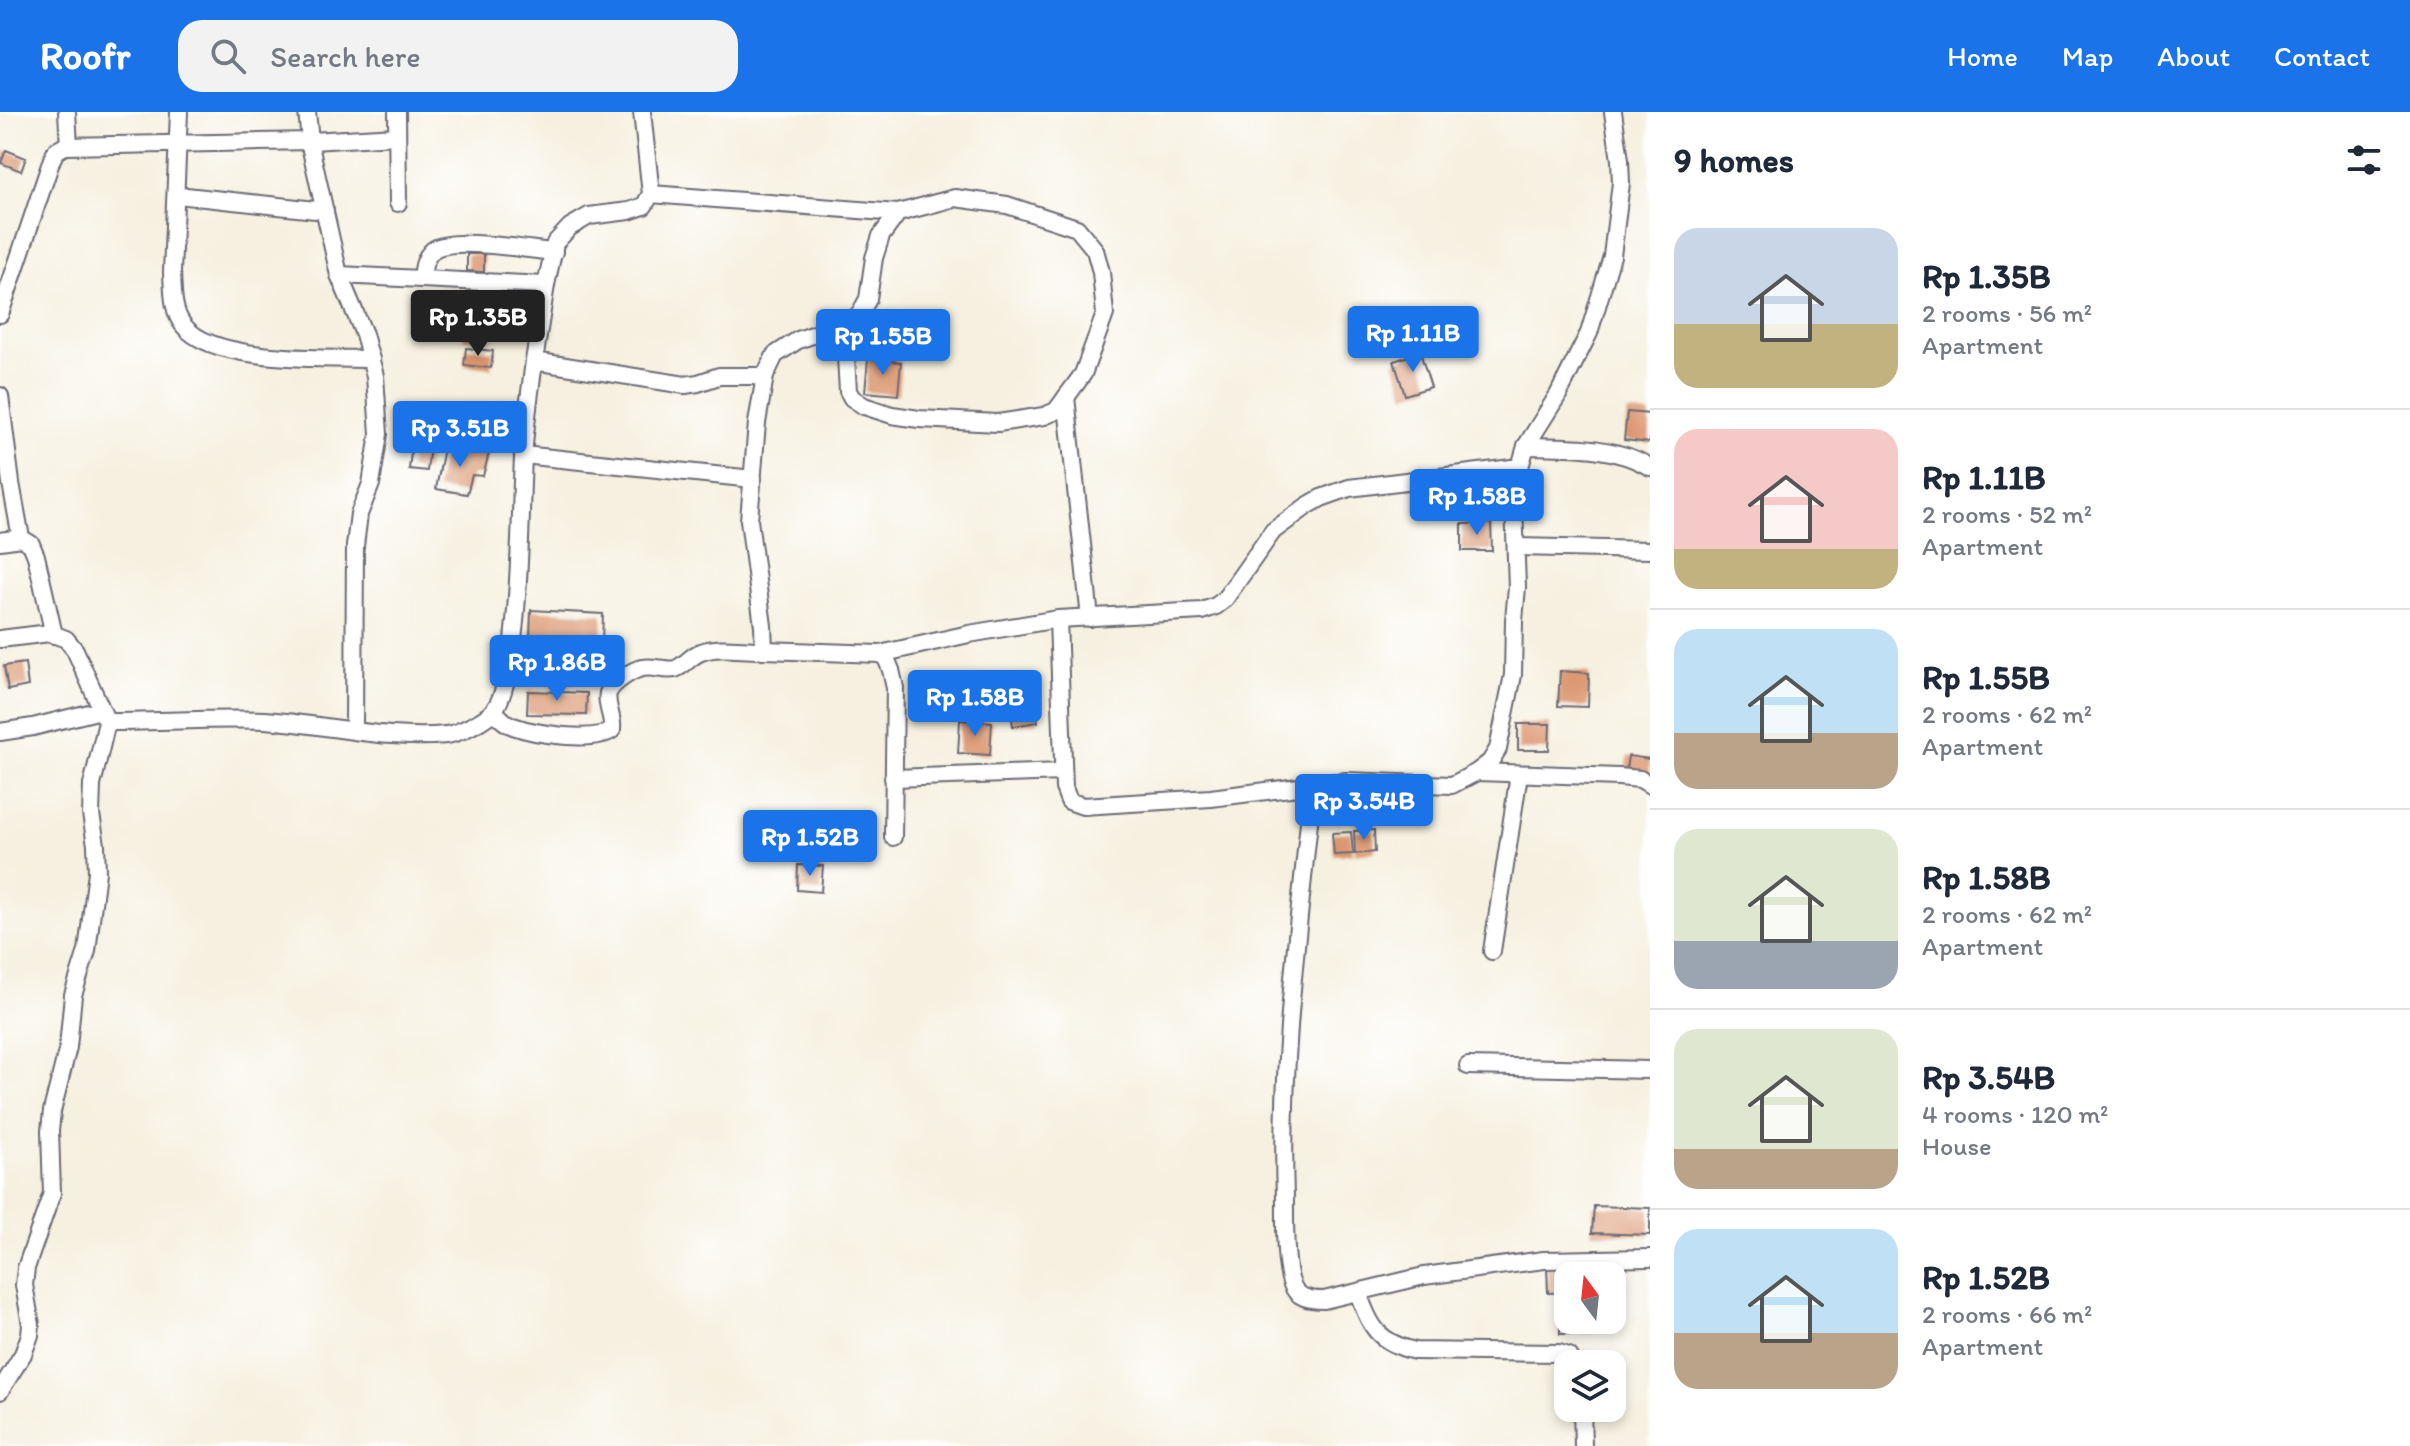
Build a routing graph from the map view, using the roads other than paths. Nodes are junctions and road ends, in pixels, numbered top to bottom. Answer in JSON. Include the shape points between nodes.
{"nodes":[{"id":1,"x":67,"y":112,"type":"edge"},
{"id":2,"x":179,"y":112,"type":"edge"},
{"id":3,"x":307,"y":112,"type":"edge"},
{"id":4,"x":397,"y":112,"type":"edge"},
{"id":5,"x":642,"y":112,"type":"edge"},
{"id":6,"x":1613,"y":112,"type":"edge"},
{"id":7,"x":396,"y":136,"type":"junction"},
{"id":8,"x":311,"y":141,"type":"junction"},
{"id":9,"x":178,"y":144,"type":"junction"},
{"id":10,"x":69,"y":146,"type":"junction"},
{"id":11,"x":651,"y":194,"type":"junction"},
{"id":12,"x":177,"y":195,"type":"junction"},
{"id":13,"x":398,"y":203,"type":"dead end"},
{"id":14,"x":325,"y":211,"type":"junction"},
{"id":15,"x":898,"y":213,"type":"junction"},
{"id":16,"x":554,"y":252,"type":"junction"},
{"id":17,"x":339,"y":275,"type":"junction"},
{"id":18,"x":422,"y":279,"type":"junction"},
{"id":19,"x":546,"y":285,"type":"junction"},
{"id":20,"x":0,"y":314,"type":"edge"},
{"id":21,"x":844,"y":324,"type":"junction"},
{"id":22,"x":371,"y":359,"type":"junction"},
{"id":23,"x":534,"y":361,"type":"junction"},
{"id":24,"x":765,"y":376,"type":"junction"},
{"id":25,"x":0,"y":396,"type":"edge"},
{"id":26,"x":1066,"y":397,"type":"junction"},
{"id":27,"x":1526,"y":446,"type":"junction"},
{"id":28,"x":523,"y":455,"type":"junction"},
{"id":29,"x":1520,"y":467,"type":"junction"},
{"id":30,"x":1650,"y":467,"type":"edge"},
{"id":31,"x":753,"y":479,"type":"junction"},
{"id":32,"x":6,"y":484,"type":"edge"},
{"id":33,"x":21,"y":538,"type":"junction"},
{"id":34,"x":0,"y":541,"type":"edge"},
{"id":35,"x":1517,"y":547,"type":"junction"},
{"id":36,"x":1650,"y":550,"type":"edge"},
{"id":37,"x":1090,"y":618,"type":"junction"},
{"id":38,"x":1058,"y":619,"type":"junction"},
{"id":39,"x":54,"y":635,"type":"junction"},
{"id":40,"x":0,"y":639,"type":"edge"},
{"id":41,"x":764,"y":650,"type":"junction"},
{"id":42,"x":880,"y":654,"type":"junction"},
{"id":43,"x":494,"y":711,"type":"junction"},
{"id":44,"x":104,"y":716,"type":"junction"},
{"id":45,"x":354,"y":730,"type":"junction"},
{"id":46,"x":0,"y":732,"type":"edge"},
{"id":47,"x":1063,"y":772,"type":"junction"},
{"id":48,"x":1477,"y":772,"type":"junction"},
{"id":49,"x":1519,"y":774,"type":"junction"},
{"id":50,"x":893,"y":778,"type":"junction"},
{"id":51,"x":1313,"y":784,"type":"junction"},
{"id":52,"x":1650,"y":785,"type":"edge"},
{"id":53,"x":893,"y":837,"type":"dead end"},
{"id":54,"x":1492,"y":951,"type":"dead end"},
{"id":55,"x":1468,"y":1066,"type":"dead end"},
{"id":56,"x":1650,"y":1070,"type":"edge"},
{"id":57,"x":1650,"y":1258,"type":"edge"},
{"id":58,"x":1358,"y":1293,"type":"junction"},
{"id":59,"x":1554,"y":1353,"type":"edge"},
{"id":60,"x":0,"y":1391,"type":"edge"},
{"id":61,"x":1582,"y":1422,"type":"edge"},
{"id":62,"x":1583,"y":1446,"type":"edge"}],
"edges":[{"from":1,"to":10,"type":"street"},
{"from":2,"to":9,"type":"street"},
{"from":3,"to":8,"type":"street"},
{"from":4,"to":7,"type":"street"},
{"from":5,"to":11,"type":"street"},
{"from":6,"to":27,"type":"street","via":[[1621,183],[1612,256],[1589,333]]},
{"from":7,"to":8,"type":"street"},
{"from":7,"to":13,"type":"street"},
{"from":8,"to":9,"type":"street"},
{"from":8,"to":14,"type":"street"},
{"from":9,"to":10,"type":"street"},
{"from":9,"to":12,"type":"street"},
{"from":10,"to":20,"type":"street","via":[[52,159]]},
{"from":11,"to":15,"type":"street"},
{"from":11,"to":16,"type":"street","via":[[644,206],[589,216],[570,227],[555,243]]},
{"from":12,"to":14,"type":"street"},
{"from":12,"to":22,"type":"street","via":[[173,297],[182,324],[193,335],[265,356]]},
{"from":14,"to":17,"type":"street"},
{"from":15,"to":21,"type":"street","via":[[881,236],[868,299],[859,315]]},
{"from":15,"to":26,"type":"street","via":[[955,198],[1007,205],[1077,228],[1095,250],[1105,314],[1083,374]]},
{"from":16,"to":18,"type":"street","via":[[464,243],[440,246],[424,262]]},
{"from":16,"to":19,"type":"street"},
{"from":17,"to":18,"type":"street"},
{"from":17,"to":22,"type":"street"},
{"from":18,"to":19,"type":"street"},
{"from":19,"to":23,"type":"street"},
{"from":21,"to":24,"type":"street","via":[[798,340],[775,355]]},
{"from":21,"to":26,"type":"street","via":[[848,391],[864,406],[919,419],[998,423],[1044,416],[1056,411]]},
{"from":22,"to":45,"type":"street","via":[[379,434],[355,546]]},
{"from":23,"to":24,"type":"street","via":[[685,385],[719,376]]},
{"from":23,"to":28,"type":"street"},
{"from":24,"to":31,"type":"street"},
{"from":25,"to":32,"type":"street"},
{"from":26,"to":37,"type":"street"},
{"from":27,"to":29,"type":"street"},
{"from":27,"to":30,"type":"street","via":[[1596,449]]},
{"from":28,"to":31,"type":"street"},
{"from":28,"to":43,"type":"street","via":[[515,621],[508,669]]},
{"from":29,"to":35,"type":"street","via":[[1514,504]]},
{"from":29,"to":37,"type":"street","via":[[1349,488],[1307,506],[1273,531],[1216,606]]},
{"from":31,"to":41,"type":"street","via":[[749,520]]},
{"from":32,"to":33,"type":"street"},
{"from":33,"to":34,"type":"street"},
{"from":33,"to":39,"type":"street","via":[[36,556]]},
{"from":35,"to":36,"type":"street"},
{"from":35,"to":48,"type":"street","via":[[1513,675],[1498,749]]},
{"from":37,"to":38,"type":"street"},
{"from":38,"to":42,"type":"street"},
{"from":38,"to":47,"type":"street"},
{"from":39,"to":40,"type":"street"},
{"from":39,"to":44,"type":"street","via":[[75,650]]},
{"from":41,"to":42,"type":"street"},
{"from":41,"to":43,"type":"street","via":[[708,650],[681,667],[636,671],[607,695],[613,724],[605,735],[575,737],[512,726]]},
{"from":42,"to":50,"type":"street","via":[[895,688]]},
{"from":43,"to":45,"type":"street","via":[[450,735]]},
{"from":44,"to":45,"type":"street","via":[[265,720]]},
{"from":44,"to":46,"type":"street"},
{"from":44,"to":60,"type":"street","via":[[92,785],[97,872],[87,951],[73,995],[68,1047],[52,1111],[52,1193],[25,1276],[30,1335]]},
{"from":47,"to":50,"type":"street"},
{"from":47,"to":51,"type":"street","via":[[1069,801],[1083,806],[1211,798]]},
{"from":48,"to":49,"type":"street"},
{"from":48,"to":51,"type":"street","via":[[1452,785]]},
{"from":49,"to":52,"type":"street","via":[[1619,777]]},
{"from":49,"to":54,"type":"street"},
{"from":50,"to":53,"type":"street"},
{"from":51,"to":58,"type":"street","via":[[1282,1132],[1286,1243],[1291,1281],[1299,1296],[1324,1300]]},
{"from":55,"to":56,"type":"street"},
{"from":57,"to":58,"type":"street","via":[[1544,1260],[1424,1276]]},
{"from":58,"to":59,"type":"street","via":[[1370,1324],[1397,1346],[1415,1351]]},
{"from":61,"to":62,"type":"street"}]}
